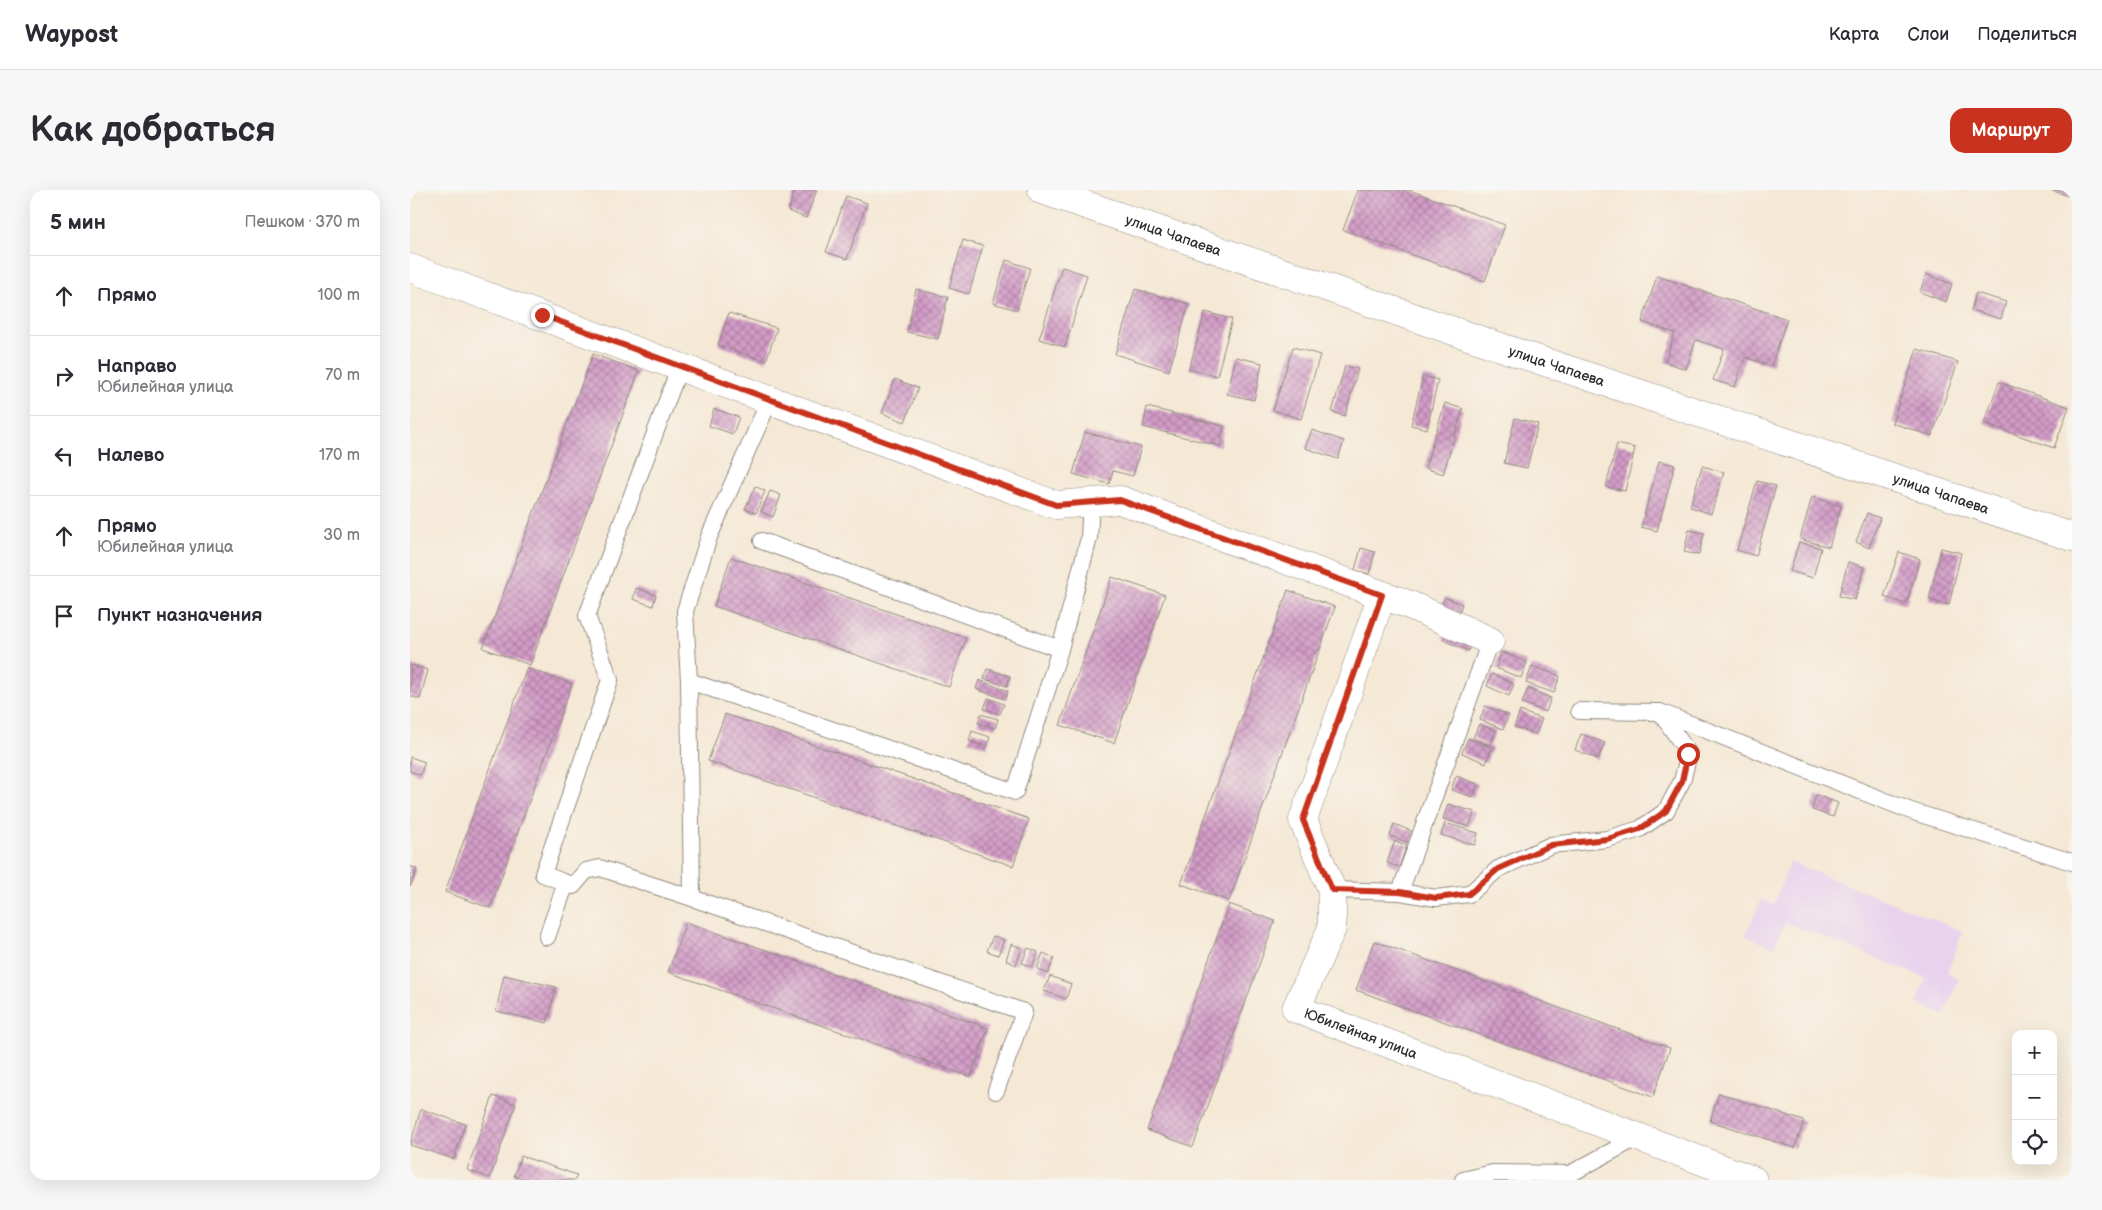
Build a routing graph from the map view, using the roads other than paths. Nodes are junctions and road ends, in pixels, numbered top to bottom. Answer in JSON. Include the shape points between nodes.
{"nodes":[{"id":1,"x":1042,"y":190,"type":"edge"},
{"id":2,"x":410,"y":268,"type":"edge"},
{"id":3,"x":680,"y":366,"type":"junction"},
{"id":4,"x":770,"y":399,"type":"junction"},
{"id":5,"x":1091,"y":502,"type":"junction"},
{"id":6,"x":2072,"y":538,"type":"edge"},
{"id":7,"x":762,"y":541,"type":"dead end"},
{"id":8,"x":1382,"y":595,"type":"junction"},
{"id":9,"x":1490,"y":641,"type":"joint"},
{"id":10,"x":1060,"y":649,"type":"junction"},
{"id":11,"x":689,"y":681,"type":"junction"},
{"id":12,"x":1578,"y":711,"type":"dead end"},
{"id":13,"x":1660,"y":712,"type":"junction"},
{"id":14,"x":2072,"y":862,"type":"edge"},
{"id":15,"x":566,"y":883,"type":"junction"},
{"id":16,"x":1332,"y":890,"type":"junction"},
{"id":17,"x":1400,"y":892,"type":"junction"},
{"id":18,"x":692,"y":898,"type":"junction"},
{"id":19,"x":547,"y":937,"type":"dead end"},
{"id":20,"x":996,"y":1091,"type":"dead end"},
{"id":21,"x":1638,"y":1137,"type":"junction"},
{"id":22,"x":1463,"y":1180,"type":"edge"},
{"id":23,"x":1754,"y":1180,"type":"edge"}],
"edges":[{"from":1,"to":6,"type":"street","name":"улица Чапаева"},
{"from":2,"to":3,"type":"street"},
{"from":3,"to":4,"type":"street"},
{"from":3,"to":15,"type":"lane","via":[[587,616],[610,680],[543,874]]},
{"from":4,"to":5,"type":"street","via":[[1056,505]]},
{"from":4,"to":11,"type":"lane","via":[[709,537],[685,611]]},
{"from":5,"to":8,"type":"street","via":[[1120,500]]},
{"from":5,"to":10,"type":"lane","via":[[1089,538]]},
{"from":7,"to":10,"type":"lane"},
{"from":8,"to":9,"type":"street"},
{"from":8,"to":16,"type":"street","name":"Юбилейная улица","via":[[1303,820]]},
{"from":9,"to":17,"type":"lane"},
{"from":10,"to":11,"type":"lane","via":[[1015,792]]},
{"from":11,"to":18,"type":"lane"},
{"from":12,"to":13,"type":"lane"},
{"from":13,"to":14,"type":"lane","via":[[1911,811]]},
{"from":13,"to":17,"type":"lane","via":[[1688,754],[1682,781],[1666,811],[1659,816],[1640,829],[1607,839],[1551,845],[1498,869],[1469,894],[1436,898]]},
{"from":15,"to":18,"type":"lane","via":[[573,886],[586,871],[600,868]]},
{"from":15,"to":19,"type":"lane"},
{"from":16,"to":17,"type":"lane"},
{"from":16,"to":21,"type":"street","name":"Юбилейная улица","via":[[1332,928],[1296,1009]]},
{"from":18,"to":20,"type":"lane","via":[[1024,1012]]},
{"from":21,"to":22,"type":"lane","via":[[1570,1174],[1493,1173]]},
{"from":21,"to":23,"type":"street","name":"Юбилейная улица"}]}
